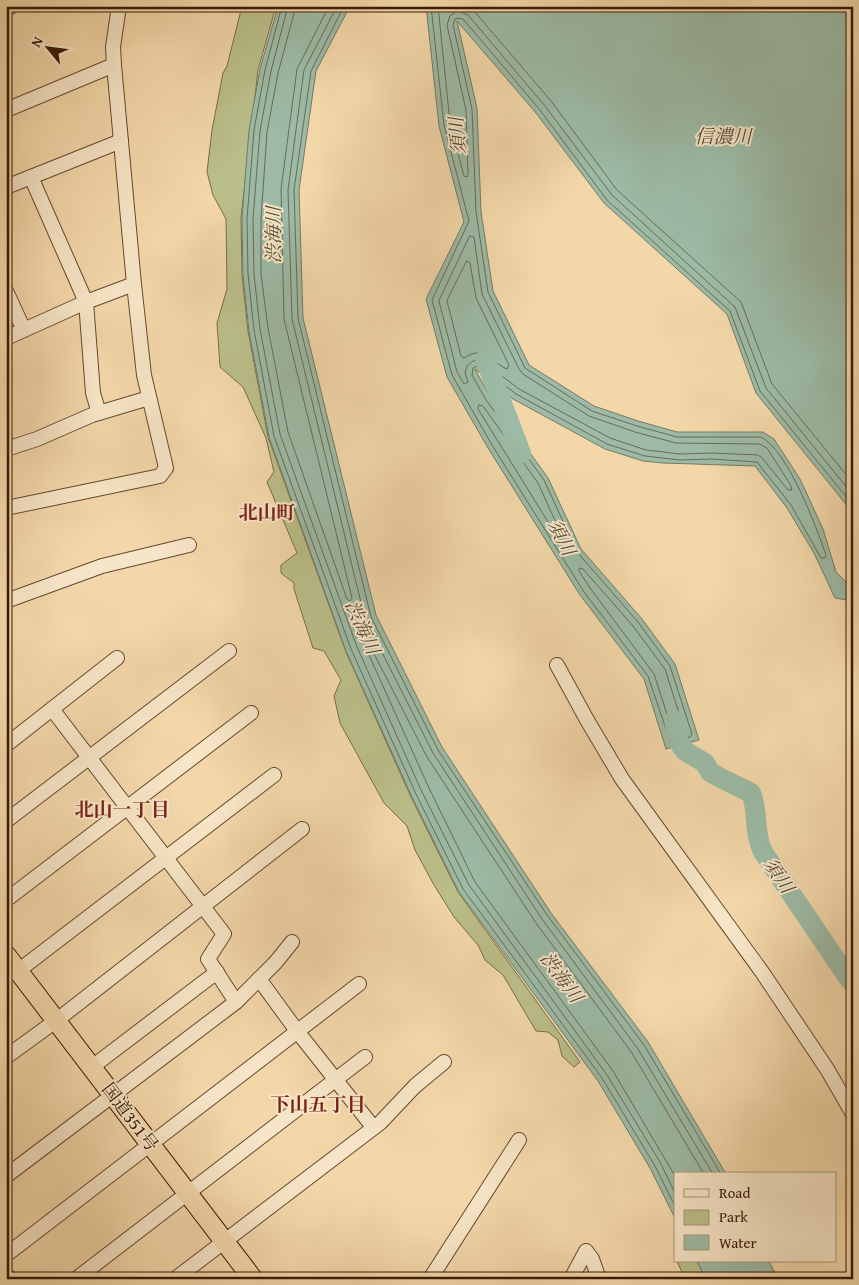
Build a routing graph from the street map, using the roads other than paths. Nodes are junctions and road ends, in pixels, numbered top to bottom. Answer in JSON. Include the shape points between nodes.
{"nodes":[{"id":1,"x":12,"y":6,"type":"edge"},
{"id":2,"x":119,"y":6,"type":"edge"},
{"id":3,"x":6,"y":9,"type":"edge"},
{"id":4,"x":114,"y":65,"type":"junction"},
{"id":5,"x":6,"y":110,"type":"edge"},
{"id":6,"x":121,"y":141,"type":"junction"},
{"id":7,"x":31,"y":177,"type":"junction"},
{"id":8,"x":6,"y":188,"type":"edge"},
{"id":9,"x":134,"y":284,"type":"junction"},
{"id":10,"x":6,"y":291,"type":"edge"},
{"id":11,"x":86,"y":302,"type":"junction"},
{"id":12,"x":24,"y":330,"type":"junction"},
{"id":13,"x":6,"y":338,"type":"edge"},
{"id":14,"x":149,"y":398,"type":"junction"},
{"id":15,"x":99,"y":413,"type":"junction"},
{"id":16,"x":6,"y":449,"type":"edge"},
{"id":17,"x":6,"y":508,"type":"edge"},
{"id":18,"x":189,"y":545,"type":"dead end"},
{"id":19,"x":6,"y":601,"type":"edge"},
{"id":20,"x":229,"y":650,"type":"dead end"},
{"id":21,"x":117,"y":658,"type":"dead end"},
{"id":22,"x":557,"y":665,"type":"dead end"},
{"id":23,"x":52,"y":710,"type":"junction"},
{"id":24,"x":251,"y":713,"type":"dead end"},
{"id":25,"x":6,"y":745,"type":"edge"},
{"id":26,"x":89,"y":758,"type":"junction"},
{"id":27,"x":274,"y":775,"type":"dead end"},
{"id":28,"x":127,"y":807,"type":"junction"},
{"id":29,"x":6,"y":821,"type":"edge"},
{"id":30,"x":302,"y":829,"type":"dead end"},
{"id":31,"x":167,"y":858,"type":"junction"},
{"id":32,"x":6,"y":900,"type":"edge"},
{"id":33,"x":204,"y":906,"type":"junction"},
{"id":34,"x":292,"y":942,"type":"dead end"},
{"id":35,"x":6,"y":955,"type":"edge"},
{"id":36,"x":18,"y":971,"type":"junction"},
{"id":37,"x":217,"y":972,"type":"junction"},
{"id":38,"x":259,"y":979,"type":"junction"},
{"id":39,"x":359,"y":984,"type":"dead end"},
{"id":40,"x":236,"y":1002,"type":"junction"},
{"id":41,"x":57,"y":1020,"type":"junction"},
{"id":42,"x":297,"y":1030,"type":"junction"},
{"id":43,"x":6,"y":1057,"type":"edge"},
{"id":44,"x":365,"y":1057,"type":"dead end"},
{"id":45,"x":444,"y":1062,"type":"dead end"},
{"id":46,"x":92,"y":1068,"type":"junction"},
{"id":47,"x":335,"y":1080,"type":"junction"},
{"id":48,"x":113,"y":1094,"type":"junction"},
{"id":49,"x":853,"y":1114,"type":"edge"},
{"id":50,"x":373,"y":1127,"type":"junction"},
{"id":51,"x":519,"y":1140,"type":"dead end"},
{"id":52,"x":151,"y":1144,"type":"junction"},
{"id":53,"x":6,"y":1176,"type":"edge"},
{"id":54,"x":187,"y":1194,"type":"junction"},
{"id":55,"x":224,"y":1241,"type":"junction"},
{"id":56,"x":6,"y":1255,"type":"edge"},
{"id":57,"x":6,"y":1274,"type":"edge"},
{"id":58,"x":10,"y":1279,"type":"edge"},
{"id":59,"x":76,"y":1279,"type":"edge"},
{"id":60,"x":175,"y":1279,"type":"edge"},
{"id":61,"x":253,"y":1279,"type":"edge"},
{"id":62,"x":430,"y":1279,"type":"edge"},
{"id":63,"x":571,"y":1279,"type":"edge"},
{"id":64,"x":599,"y":1279,"type":"edge"}],
"edges":[{"from":1,"to":3,"type":"street"},
{"from":2,"to":4,"type":"street","via":[[113,47]]},
{"from":4,"to":5,"type":"street"},
{"from":4,"to":6,"type":"street"},
{"from":6,"to":7,"type":"street"},
{"from":6,"to":9,"type":"street"},
{"from":7,"to":8,"type":"street"},
{"from":7,"to":11,"type":"street"},
{"from":9,"to":11,"type":"street"},
{"from":9,"to":14,"type":"street"},
{"from":10,"to":12,"type":"street"},
{"from":11,"to":12,"type":"street"},
{"from":11,"to":15,"type":"street","via":[[92,393]]},
{"from":12,"to":13,"type":"street"},
{"from":14,"to":15,"type":"street"},
{"from":14,"to":17,"type":"street","via":[[166,468],[160,476]]},
{"from":15,"to":16,"type":"street"},
{"from":18,"to":19,"type":"street","via":[[102,566]]},
{"from":20,"to":26,"type":"street"},
{"from":21,"to":23,"type":"street"},
{"from":22,"to":49,"type":"street","via":[[622,778],[762,972]]},
{"from":23,"to":25,"type":"street"},
{"from":23,"to":26,"type":"street"},
{"from":24,"to":28,"type":"street"},
{"from":26,"to":28,"type":"street"},
{"from":26,"to":29,"type":"street"},
{"from":27,"to":31,"type":"street"},
{"from":28,"to":31,"type":"street"},
{"from":28,"to":32,"type":"street"},
{"from":30,"to":33,"type":"street"},
{"from":31,"to":33,"type":"street"},
{"from":31,"to":36,"type":"street"},
{"from":33,"to":37,"type":"street","via":[[224,934],[208,959]]},
{"from":33,"to":41,"type":"street"},
{"from":34,"to":38,"type":"street"},
{"from":35,"to":36,"type":"highway","name":"国道351号"},
{"from":36,"to":41,"type":"highway","name":"国道351号"},
{"from":37,"to":40,"type":"street"},
{"from":37,"to":46,"type":"street"},
{"from":38,"to":40,"type":"street"},
{"from":38,"to":42,"type":"street"},
{"from":39,"to":42,"type":"street"},
{"from":40,"to":48,"type":"street"},
{"from":41,"to":43,"type":"street"},
{"from":41,"to":46,"type":"highway","name":"国道351号"},
{"from":42,"to":47,"type":"street"},
{"from":42,"to":52,"type":"street"},
{"from":44,"to":47,"type":"street"},
{"from":45,"to":50,"type":"street"},
{"from":46,"to":48,"type":"highway","name":"国道351号"},
{"from":47,"to":50,"type":"street"},
{"from":47,"to":54,"type":"street"},
{"from":48,"to":52,"type":"highway","name":"国道351号"},
{"from":48,"to":53,"type":"street"},
{"from":50,"to":55,"type":"street"},
{"from":51,"to":62,"type":"street"},
{"from":52,"to":54,"type":"highway","name":"国道351号"},
{"from":52,"to":56,"type":"street"},
{"from":54,"to":55,"type":"highway","name":"国道351号"},
{"from":54,"to":59,"type":"street"},
{"from":55,"to":60,"type":"street"},
{"from":55,"to":61,"type":"highway","name":"国道351号"},
{"from":57,"to":58,"type":"street"},
{"from":63,"to":64,"type":"street","via":[[586,1251]]}]}
